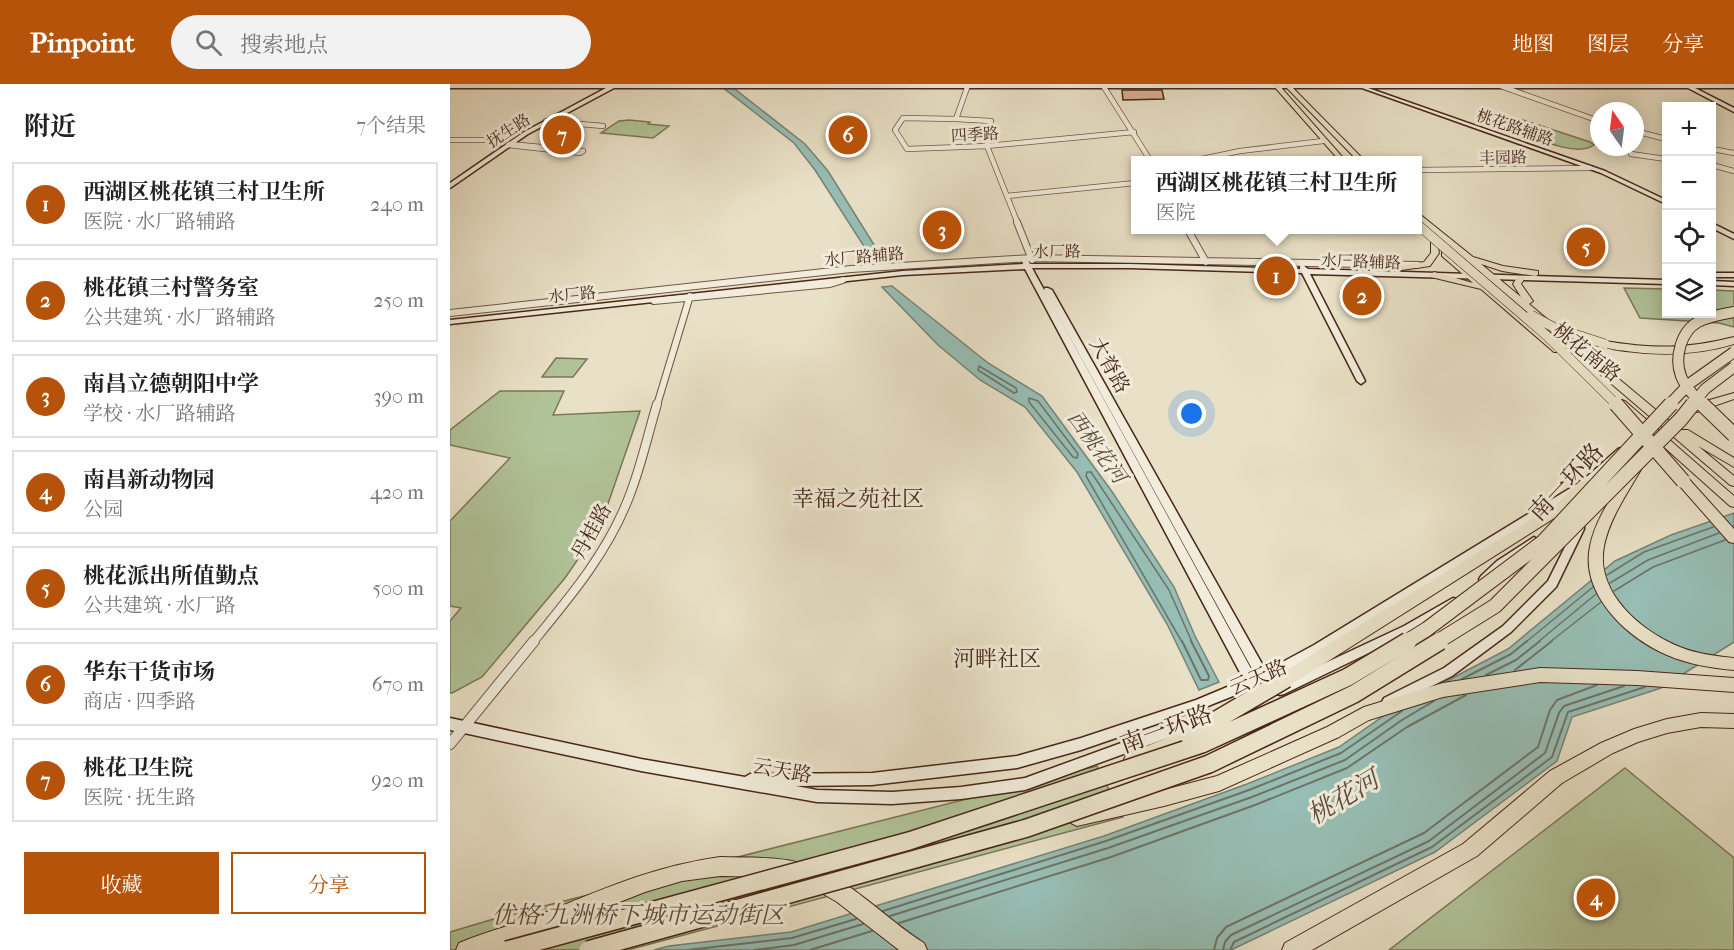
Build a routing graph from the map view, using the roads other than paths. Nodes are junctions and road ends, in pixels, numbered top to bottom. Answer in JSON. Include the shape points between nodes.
{"nodes":[{"id":1,"x":615,"y":84,"type":"edge"},
{"id":2,"x":1102,"y":84,"type":"edge"},
{"id":3,"x":1275,"y":84,"type":"edge"},
{"id":4,"x":1286,"y":84,"type":"edge"},
{"id":5,"x":1353,"y":84,"type":"edge"},
{"id":6,"x":605,"y":85,"type":"edge"},
{"id":7,"x":968,"y":85,"type":"edge"},
{"id":8,"x":1311,"y":85,"type":"edge"},
{"id":9,"x":1497,"y":85,"type":"edge"},
{"id":10,"x":1686,"y":85,"type":"edge"},
{"id":11,"x":450,"y":86,"type":"edge"},
{"id":12,"x":1734,"y":86,"type":"edge"},
{"id":13,"x":1300,"y":99,"type":"junction"},
{"id":14,"x":1734,"y":110,"type":"edge"},
{"id":15,"x":1590,"y":117,"type":"edge"},
{"id":16,"x":956,"y":119,"type":"junction"},
{"id":17,"x":546,"y":121,"type":"junction"},
{"id":18,"x":1322,"y":122,"type":"junction"},
{"id":19,"x":603,"y":126,"type":"dead end"},
{"id":20,"x":1134,"y":132,"type":"junction"},
{"id":21,"x":1644,"y":133,"type":"edge"},
{"id":22,"x":1662,"y":137,"type":"edge"},
{"id":23,"x":450,"y":140,"type":"edge"},
{"id":24,"x":1330,"y":141,"type":"junction"},
{"id":25,"x":508,"y":143,"type":"junction"},
{"id":26,"x":987,"y":146,"type":"junction"},
{"id":27,"x":1716,"y":150,"type":"edge"},
{"id":28,"x":1734,"y":153,"type":"edge"},
{"id":29,"x":1148,"y":156,"type":"edge"},
{"id":30,"x":1216,"y":156,"type":"edge"},
{"id":31,"x":1339,"y":156,"type":"edge"},
{"id":32,"x":1347,"y":156,"type":"edge"},
{"id":33,"x":1357,"y":156,"type":"edge"},
{"id":34,"x":1644,"y":156,"type":"edge"},
{"id":35,"x":1662,"y":158,"type":"edge"},
{"id":36,"x":1716,"y":166,"type":"edge"},
{"id":37,"x":1590,"y":168,"type":"junction"},
{"id":38,"x":1422,"y":170,"type":"edge"},
{"id":39,"x":1734,"y":171,"type":"edge"},
{"id":40,"x":450,"y":180,"type":"edge"},
{"id":41,"x":1131,"y":183,"type":"edge"},
{"id":42,"x":450,"y":186,"type":"edge"},
{"id":43,"x":1007,"y":196,"type":"junction"},
{"id":44,"x":1662,"y":200,"type":"edge"},
{"id":45,"x":1422,"y":218,"type":"edge"},
{"id":46,"x":1422,"y":226,"type":"edge"},
{"id":47,"x":1422,"y":226,"type":"edge"},
{"id":48,"x":1716,"y":227,"type":"edge"},
{"id":49,"x":1190,"y":234,"type":"edge"},
{"id":50,"x":1422,"y":234,"type":"edge"},
{"id":51,"x":1734,"y":237,"type":"edge"},
{"id":52,"x":1434,"y":244,"type":"junction"},
{"id":53,"x":1467,"y":256,"type":"junction"},
{"id":54,"x":1030,"y":263,"type":"junction"},
{"id":55,"x":1206,"y":264,"type":"junction"},
{"id":56,"x":1425,"y":265,"type":"junction"},
{"id":57,"x":1397,"y":269,"type":"junction"},
{"id":58,"x":1304,"y":270,"type":"junction"},
{"id":59,"x":1467,"y":273,"type":"junction"},
{"id":60,"x":1535,"y":273,"type":"junction"},
{"id":61,"x":1488,"y":274,"type":"junction"},
{"id":62,"x":1434,"y":275,"type":"junction"},
{"id":63,"x":1716,"y":276,"type":"edge"},
{"id":64,"x":1662,"y":277,"type":"edge"},
{"id":65,"x":1734,"y":277,"type":"edge"},
{"id":66,"x":1521,"y":278,"type":"junction"},
{"id":67,"x":1662,"y":282,"type":"edge"},
{"id":68,"x":1716,"y":283,"type":"edge"},
{"id":69,"x":1734,"y":284,"type":"edge"},
{"id":70,"x":1488,"y":291,"type":"junction"},
{"id":71,"x":689,"y":298,"type":"junction"},
{"id":72,"x":579,"y":308,"type":"joint"},
{"id":73,"x":556,"y":311,"type":"joint"},
{"id":74,"x":1734,"y":312,"type":"edge"},
{"id":75,"x":450,"y":315,"type":"edge"},
{"id":76,"x":1541,"y":319,"type":"junction"},
{"id":77,"x":450,"y":322,"type":"edge"},
{"id":78,"x":1734,"y":340,"type":"edge"},
{"id":79,"x":1605,"y":344,"type":"joint"},
{"id":80,"x":1734,"y":352,"type":"edge"},
{"id":81,"x":1734,"y":367,"type":"edge"},
{"id":82,"x":1361,"y":381,"type":"dead end"},
{"id":83,"x":1734,"y":396,"type":"edge"},
{"id":84,"x":1616,"y":404,"type":"joint"},
{"id":85,"x":1648,"y":409,"type":"junction"},
{"id":86,"x":1661,"y":421,"type":"junction"},
{"id":87,"x":1677,"y":425,"type":"junction"},
{"id":88,"x":1651,"y":429,"type":"junction"},
{"id":89,"x":1734,"y":435,"type":"edge"},
{"id":90,"x":1662,"y":439,"type":"junction"},
{"id":91,"x":1642,"y":457,"type":"junction"},
{"id":92,"x":1734,"y":463,"type":"edge"},
{"id":93,"x":1734,"y":482,"type":"edge"},
{"id":94,"x":1587,"y":483,"type":"junction"},
{"id":95,"x":1734,"y":503,"type":"edge"},
{"id":96,"x":1579,"y":510,"type":"junction"},
{"id":97,"x":1734,"y":538,"type":"edge"},
{"id":98,"x":1734,"y":664,"type":"edge"},
{"id":99,"x":1264,"y":678,"type":"junction"},
{"id":100,"x":1246,"y":685,"type":"junction"},
{"id":101,"x":1734,"y":685,"type":"edge"},
{"id":102,"x":1364,"y":714,"type":"junction"},
{"id":103,"x":1734,"y":721,"type":"edge"},
{"id":104,"x":457,"y":725,"type":"edge"},
{"id":105,"x":450,"y":744,"type":"edge"},
{"id":106,"x":723,"y":780,"type":"junction"},
{"id":107,"x":1023,"y":805,"type":"junction"},
{"id":108,"x":1027,"y":828,"type":"junction"},
{"id":109,"x":466,"y":950,"type":"edge"},
{"id":110,"x":507,"y":950,"type":"edge"},
{"id":111,"x":588,"y":950,"type":"edge"},
{"id":112,"x":917,"y":950,"type":"edge"},
{"id":113,"x":1292,"y":950,"type":"edge"}],
"edges":[{"from":1,"to":6,"type":"main road"},
{"from":1,"to":7,"type":"main road"},
{"from":1,"to":17,"type":"main road","name":"抚生路"},
{"from":2,"to":3,"type":"main road"},
{"from":2,"to":7,"type":"main road"},
{"from":2,"to":20,"type":"street"},
{"from":3,"to":4,"type":"main road"},
{"from":3,"to":24,"type":"main road"},
{"from":4,"to":8,"type":"main road"},
{"from":4,"to":13,"type":"main road"},
{"from":5,"to":8,"type":"main road"},
{"from":5,"to":9,"type":"main road"},
{"from":5,"to":37,"type":"main road","name":"桃花路辅路"},
{"from":6,"to":11,"type":"main road"},
{"from":6,"to":25,"type":"main road","name":"抚生路"},
{"from":7,"to":16,"type":"street"},
{"from":8,"to":13,"type":"main road","via":[[1299,88]]},
{"from":9,"to":10,"type":"main road"},
{"from":9,"to":15,"type":"street"},
{"from":10,"to":12,"type":"main road"},
{"from":10,"to":14,"type":"main road"},
{"from":13,"to":18,"type":"main road"},
{"from":16,"to":26,"type":"street","name":"大脊路","via":[[991,121]]},
{"from":16,"to":26,"type":"street","name":"四季路","via":[[903,118],[895,130],[907,149]]},
{"from":17,"to":19,"type":"street"},
{"from":17,"to":25,"type":"main road","name":"抚生路"},
{"from":18,"to":24,"type":"main road"},
{"from":18,"to":33,"type":"main road"},
{"from":20,"to":26,"type":"street","name":"四季路"},
{"from":20,"to":29,"type":"street"},
{"from":21,"to":22,"type":"street"},
{"from":23,"to":25,"type":"street"},
{"from":24,"to":30,"type":"street"},
{"from":24,"to":31,"type":"main road"},
{"from":24,"to":32,"type":"main road"},
{"from":25,"to":25,"type":"street","via":[[583,151],[580,153]]},
{"from":25,"to":40,"type":"main road","name":"抚生路"},
{"from":25,"to":42,"type":"main road","name":"抚生路"},
{"from":26,"to":43,"type":"street","name":"大脊路"},
{"from":27,"to":28,"type":"street"},
{"from":34,"to":35,"type":"street"},
{"from":36,"to":39,"type":"street"},
{"from":37,"to":38,"type":"street","name":"丰园路"},
{"from":37,"to":44,"type":"main road","name":"桃花路辅路"},
{"from":41,"to":43,"type":"street"},
{"from":43,"to":54,"type":"street","name":"大脊路"},
{"from":45,"to":53,"type":"main road","name":"桃花南路"},
{"from":46,"to":79,"type":"main road","bridge":true,"via":[[1502,296],[1535,318]]},
{"from":47,"to":84,"type":"main road","bridge":true,"via":[[1547,336]]},
{"from":48,"to":51,"type":"main road"},
{"from":49,"to":55,"type":"street"},
{"from":50,"to":52,"type":"main road","name":"桃花南路"},
{"from":52,"to":56,"type":"main road","via":[[1435,253]]},
{"from":52,"to":59,"type":"main road","name":"桃花南路"},
{"from":53,"to":60,"type":"main road","via":[[1502,268]]},
{"from":53,"to":61,"type":"main road","name":"桃花南路"},
{"from":54,"to":55,"type":"main road","name":"水厂路"},
{"from":54,"to":58,"type":"street","name":"水厂路辅路"},
{"from":54,"to":71,"type":"main road","name":"水厂路"},
{"from":54,"to":75,"type":"main road","name":"水厂路","via":[[938,266]]},
{"from":54,"to":99,"type":"main road","name":"大脊路"},
{"from":54,"to":100,"type":"main road","name":"大脊路"},
{"from":55,"to":56,"type":"street","name":"水厂路辅路"},
{"from":55,"to":58,"type":"main road","name":"水厂路"},
{"from":56,"to":57,"type":"main road"},
{"from":57,"to":58,"type":"main road","name":"水厂路"},
{"from":57,"to":59,"type":"main road","name":"水厂路"},
{"from":58,"to":62,"type":"main road","name":"水厂路"},
{"from":58,"to":82,"type":"main road"},
{"from":59,"to":61,"type":"main road","name":"水厂路"},
{"from":59,"to":62,"type":"main road","name":"水厂路"},
{"from":59,"to":70,"type":"main road","name":"桃花南路"},
{"from":60,"to":61,"type":"main road","name":"水厂路"},
{"from":60,"to":64,"type":"main road","name":"水厂路"},
{"from":61,"to":66,"type":"main road","name":"水厂路"},
{"from":61,"to":76,"type":"main road","name":"桃花南路"},
{"from":62,"to":70,"type":"main road"},
{"from":63,"to":65,"type":"main road"},
{"from":66,"to":67,"type":"main road","name":"水厂路"},
{"from":66,"to":76,"type":"main road","via":[[1517,284]]},
{"from":68,"to":69,"type":"main road"},
{"from":70,"to":88,"type":"main road","name":"桃花南路"},
{"from":71,"to":72,"type":"main road","name":"水厂路"},
{"from":71,"to":104,"type":"street","name":"丹桂路","via":[[628,497],[605,545],[584,579]]},
{"from":72,"to":73,"type":"street"},
{"from":73,"to":77,"type":"main road","name":"水厂路"},
{"from":74,"to":89,"type":"highway","bridge":true,"via":[[1706,317],[1689,327],[1680,344],[1681,375],[1714,419]]},
{"from":76,"to":85,"type":"main road","name":"桃花南路"},
{"from":78,"to":79,"type":"highway","via":[[1690,351],[1640,350]]},
{"from":80,"to":107,"type":"highway","name":"南一环路","bridge":true,"via":[[1689,384],[1544,542],[1427,629],[1348,677],[1202,744]]},
{"from":81,"to":87,"type":"highway","name":"南一环路","bridge":true,"via":[[1705,389]]},
{"from":83,"to":87,"type":"main road","bridge":true,"via":[[1710,402]]},
{"from":84,"to":97,"type":"highway","bridge":true},
{"from":85,"to":86,"type":"main road","name":"桃花南路"},
{"from":85,"to":92,"type":"main road"},
{"from":86,"to":87,"type":"main road","name":"桃花南路"},
{"from":86,"to":88,"type":"main road","name":"云天路"},
{"from":87,"to":90,"type":"main road","name":"云天路"},
{"from":87,"to":91,"type":"highway","name":"南一环路","bridge":true},
{"from":87,"to":93,"type":"main road","name":"桃花南路"},
{"from":88,"to":90,"type":"main road","name":"桃花南路"},
{"from":88,"to":94,"type":"main road","name":"云天路","via":[[1606,463]]},
{"from":90,"to":95,"type":"main road","name":"桃花南路"},
{"from":90,"to":96,"type":"main road","name":"云天路"},
{"from":91,"to":98,"type":"highway","bridge":true,"via":[[1606,519],[1596,548],[1597,577],[1612,606],[1632,626],[1667,648],[1707,662]]},
{"from":91,"to":108,"type":"highway","name":"南一环路","bridge":true,"via":[[1495,606],[1354,694],[1209,764]]},
{"from":94,"to":99,"type":"main road","name":"云天路"},
{"from":94,"to":107,"type":"highway","bridge":true,"via":[[1562,507],[1189,736]]},
{"from":96,"to":102,"type":"main road","via":[[1579,529],[1552,584],[1507,629],[1448,672]]},
{"from":96,"to":106,"type":"main road","name":"云天路","bridge":true,"via":[[1432,616],[1252,703],[1026,784],[961,794],[892,798],[817,796]]},
{"from":99,"to":100,"type":"main road","name":"云天路"},
{"from":100,"to":106,"type":"main road","name":"云天路","via":[[1081,744],[1017,762],[872,779]]},
{"from":101,"to":102,"type":"highway","via":[[1540,675],[1443,690]]},
{"from":102,"to":108,"type":"highway","bridge":true,"via":[[1334,732],[1220,783]]},
{"from":103,"to":113,"type":"highway","via":[[1701,720],[1667,726],[1607,748],[1556,777],[1470,850]]},
{"from":104,"to":105,"type":"street","name":"丹桂路"},
{"from":104,"to":106,"type":"main road","name":"云天路"},
{"from":107,"to":110,"type":"highway","name":"南一环路","bridge":true,"via":[[909,841]]},
{"from":108,"to":111,"type":"highway","name":"南一环路","bridge":true},
{"from":109,"to":112,"type":"highway","via":[[664,875],[739,865],[778,868],[816,878]]}]}
